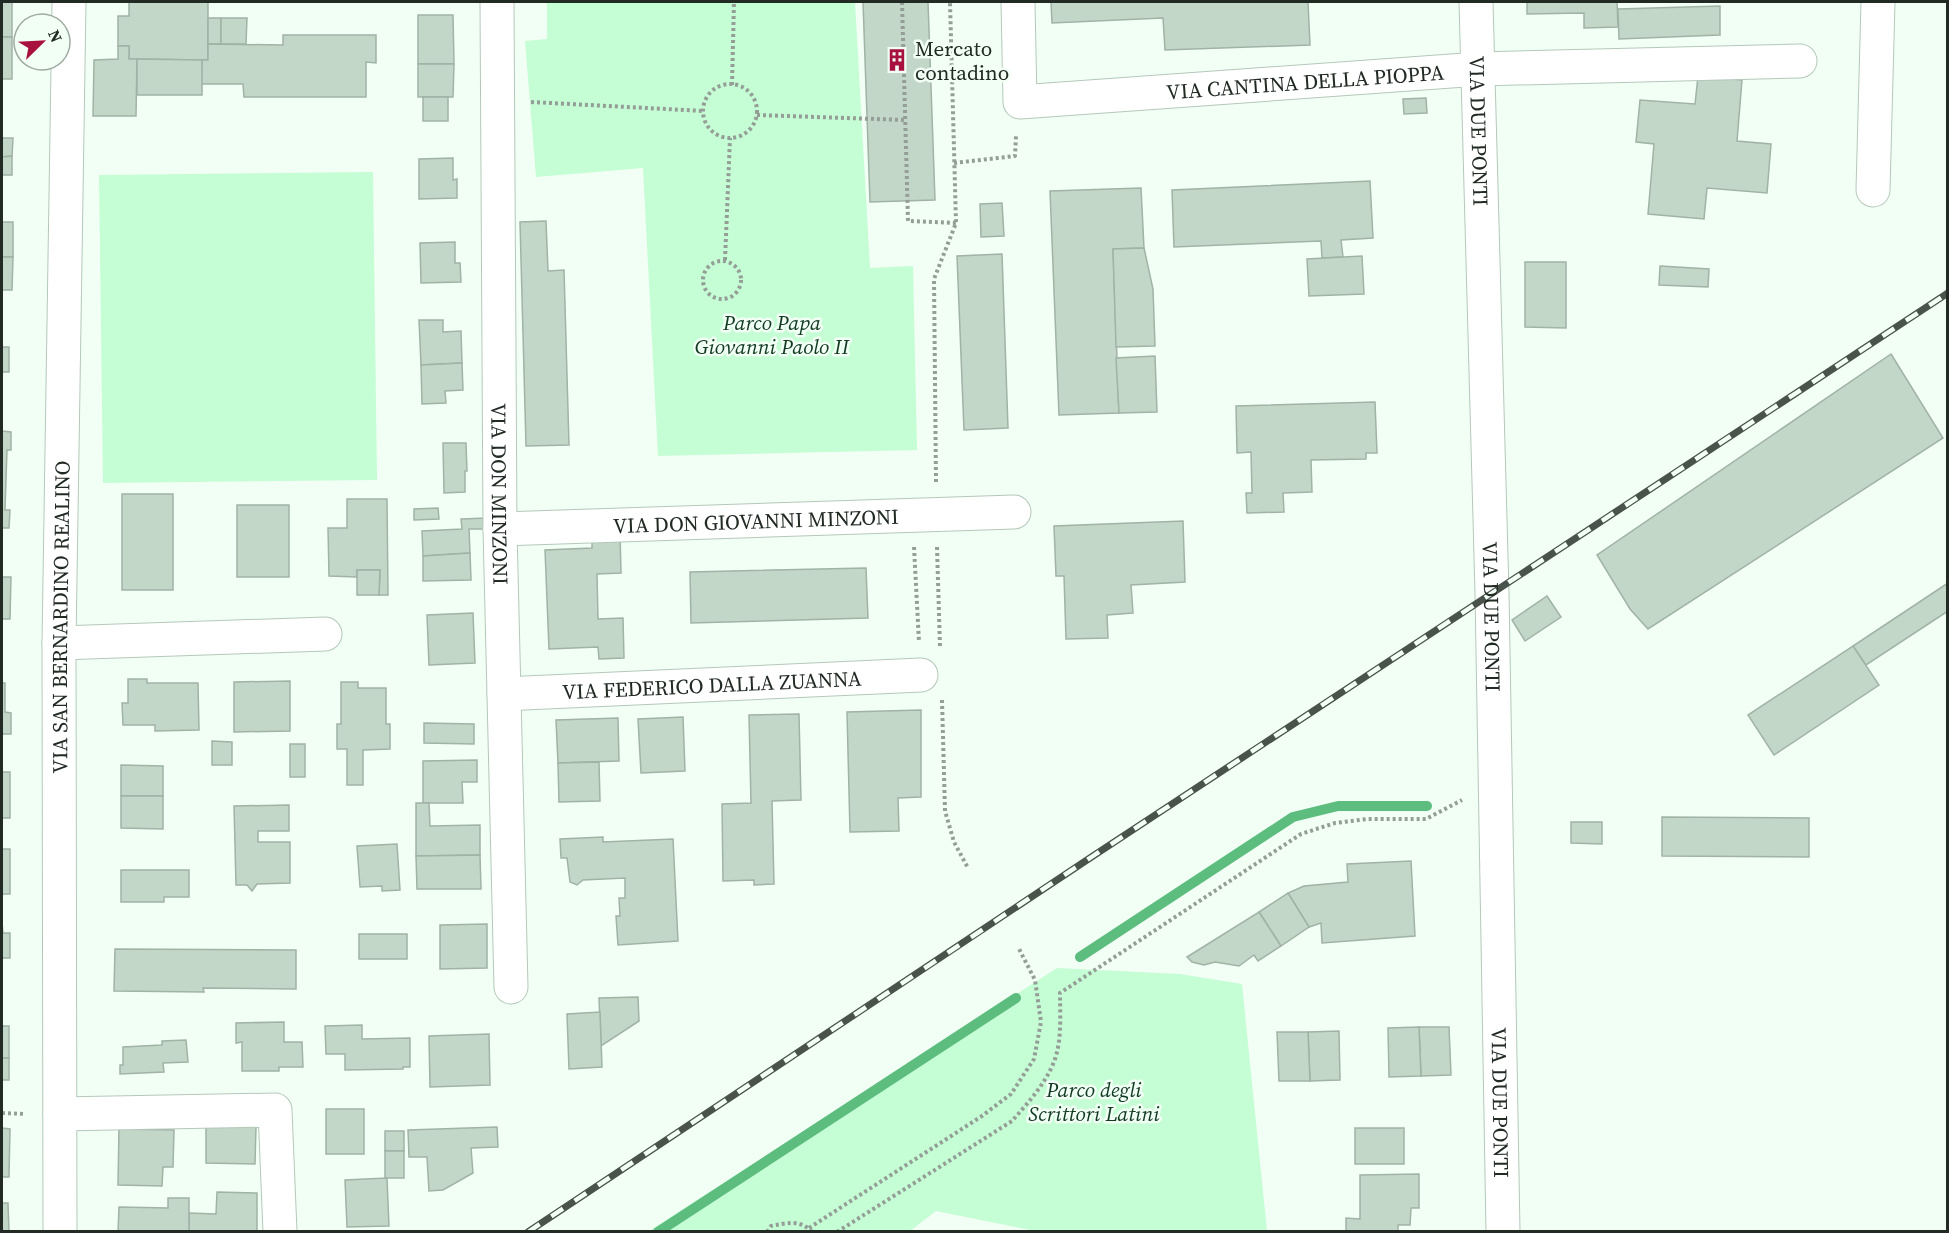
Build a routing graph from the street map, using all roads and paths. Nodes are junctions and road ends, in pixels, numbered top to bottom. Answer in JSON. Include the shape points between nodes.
{"nodes":[{"id":1,"x":69,"y":2,"type":"edge"},
{"id":2,"x":497,"y":2,"type":"edge"},
{"id":3,"x":734,"y":2,"type":"edge"},
{"id":4,"x":902,"y":2,"type":"edge"},
{"id":5,"x":950,"y":2,"type":"edge"},
{"id":6,"x":1018,"y":2,"type":"edge"},
{"id":7,"x":1476,"y":2,"type":"edge"},
{"id":8,"x":1878,"y":2,"type":"edge"},
{"id":9,"x":1800,"y":61,"type":"dead end"},
{"id":10,"x":1479,"y":69,"type":"junction"},
{"id":11,"x":732,"y":85,"type":"junction"},
{"id":12,"x":497,"y":100,"type":"junction"},
{"id":13,"x":1020,"y":102,"type":"junction"},
{"id":14,"x":704,"y":111,"type":"junction"},
{"id":15,"x":757,"y":115,"type":"junction"},
{"id":16,"x":905,"y":120,"type":"junction"},
{"id":17,"x":730,"y":138,"type":"junction"},
{"id":18,"x":954,"y":162,"type":"junction"},
{"id":19,"x":1873,"y":190,"type":"dead end"},
{"id":20,"x":956,"y":223,"type":"junction"},
{"id":21,"x":725,"y":260,"type":"junction"},
{"id":22,"x":1014,"y":512,"type":"dead end"},
{"id":23,"x":924,"y":515,"type":"junction"},
{"id":24,"x":500,"y":530,"type":"junction"},
{"id":25,"x":325,"y":634,"type":"dead end"},
{"id":26,"x":59,"y":644,"type":"junction"},
{"id":27,"x":921,"y":675,"type":"joint"},
{"id":28,"x":504,"y":694,"type":"junction"},
{"id":29,"x":1494,"y":793,"type":"junction"},
{"id":30,"x":1018,"y":947,"type":"dead end"},
{"id":31,"x":511,"y":987,"type":"dead end"},
{"id":32,"x":60,"y":1114,"type":"junction"},
{"id":33,"x":811,"y":1230,"type":"edge"},
{"id":34,"x":60,"y":1232,"type":"edge"},
{"id":35,"x":280,"y":1232,"type":"edge"},
{"id":36,"x":767,"y":1232,"type":"edge"},
{"id":37,"x":837,"y":1232,"type":"edge"},
{"id":38,"x":1503,"y":1232,"type":"edge"}],
"edges":[{"from":1,"to":26,"type":"street","name":"VIA SAN BERNARDINO REALINO"},
{"from":2,"to":12,"type":"street","name":"VIA DON MINZONI"},
{"from":3,"to":11,"type":"path"},
{"from":4,"to":16,"type":"path"},
{"from":5,"to":18,"type":"path"},
{"from":6,"to":13,"type":"street"},
{"from":7,"to":10,"type":"street","name":"VIA DUE PONTI"},
{"from":8,"to":19,"type":"street"},
{"from":9,"to":10,"type":"street","name":"VIA CANTINA DELLA PIOPPA"},
{"from":10,"to":13,"type":"street","name":"VIA CANTINA DELLA PIOPPA"},
{"from":10,"to":29,"type":"street","name":"VIA DUE PONTI"},
{"from":11,"to":14,"type":"path","via":[[724,85],[710,94]]},
{"from":11,"to":15,"type":"path","via":[[741,86],[754,98]]},
{"from":12,"to":14,"type":"path"},
{"from":12,"to":24,"type":"street","name":"VIA DON MINZONI"},
{"from":13,"to":18,"type":"path","via":[[1015,156]]},
{"from":14,"to":17,"type":"path","via":[[709,128]]},
{"from":15,"to":16,"type":"path"},
{"from":15,"to":17,"type":"path","via":[[749,131]]},
{"from":16,"to":20,"type":"path","via":[[908,221]]},
{"from":17,"to":21,"type":"path"},
{"from":18,"to":20,"type":"path"},
{"from":20,"to":23,"type":"path","via":[[934,279]]},
{"from":21,"to":21,"type":"path","via":[[740,270],[741,283],[729,298],[715,298],[705,289],[703,277],[713,262]]},
{"from":22,"to":23,"type":"street","name":"VIA DON GIOVANNI MINZONI"},
{"from":23,"to":24,"type":"street","name":"VIA DON GIOVANNI MINZONI"},
{"from":23,"to":27,"type":"path"},
{"from":24,"to":28,"type":"street","name":"VIA DON MINZONI"},
{"from":25,"to":26,"type":"street"},
{"from":26,"to":32,"type":"street","name":"VIA SAN BERNARDINO REALINO"},
{"from":27,"to":28,"type":"street","name":"VIA FEDERICO DALLA ZUANNA"},
{"from":28,"to":31,"type":"street","name":"VIA DON MINZONI"},
{"from":29,"to":37,"type":"path","via":[[1476,793],[1426,819],[1367,819],[1335,823],[1301,834],[1069,986],[1060,993],[1055,1059],[1029,1102],[1012,1121]]},
{"from":29,"to":38,"type":"street","name":"VIA DUE PONTI"},
{"from":30,"to":33,"type":"path","via":[[1035,980],[1041,1022],[1034,1059],[1011,1094]]},
{"from":32,"to":34,"type":"street","name":"VIA SAN BERNARDINO REALINO"},
{"from":32,"to":35,"type":"street","via":[[275,1110]]},
{"from":33,"to":36,"type":"path","via":[[794,1221],[771,1226]]}]}
